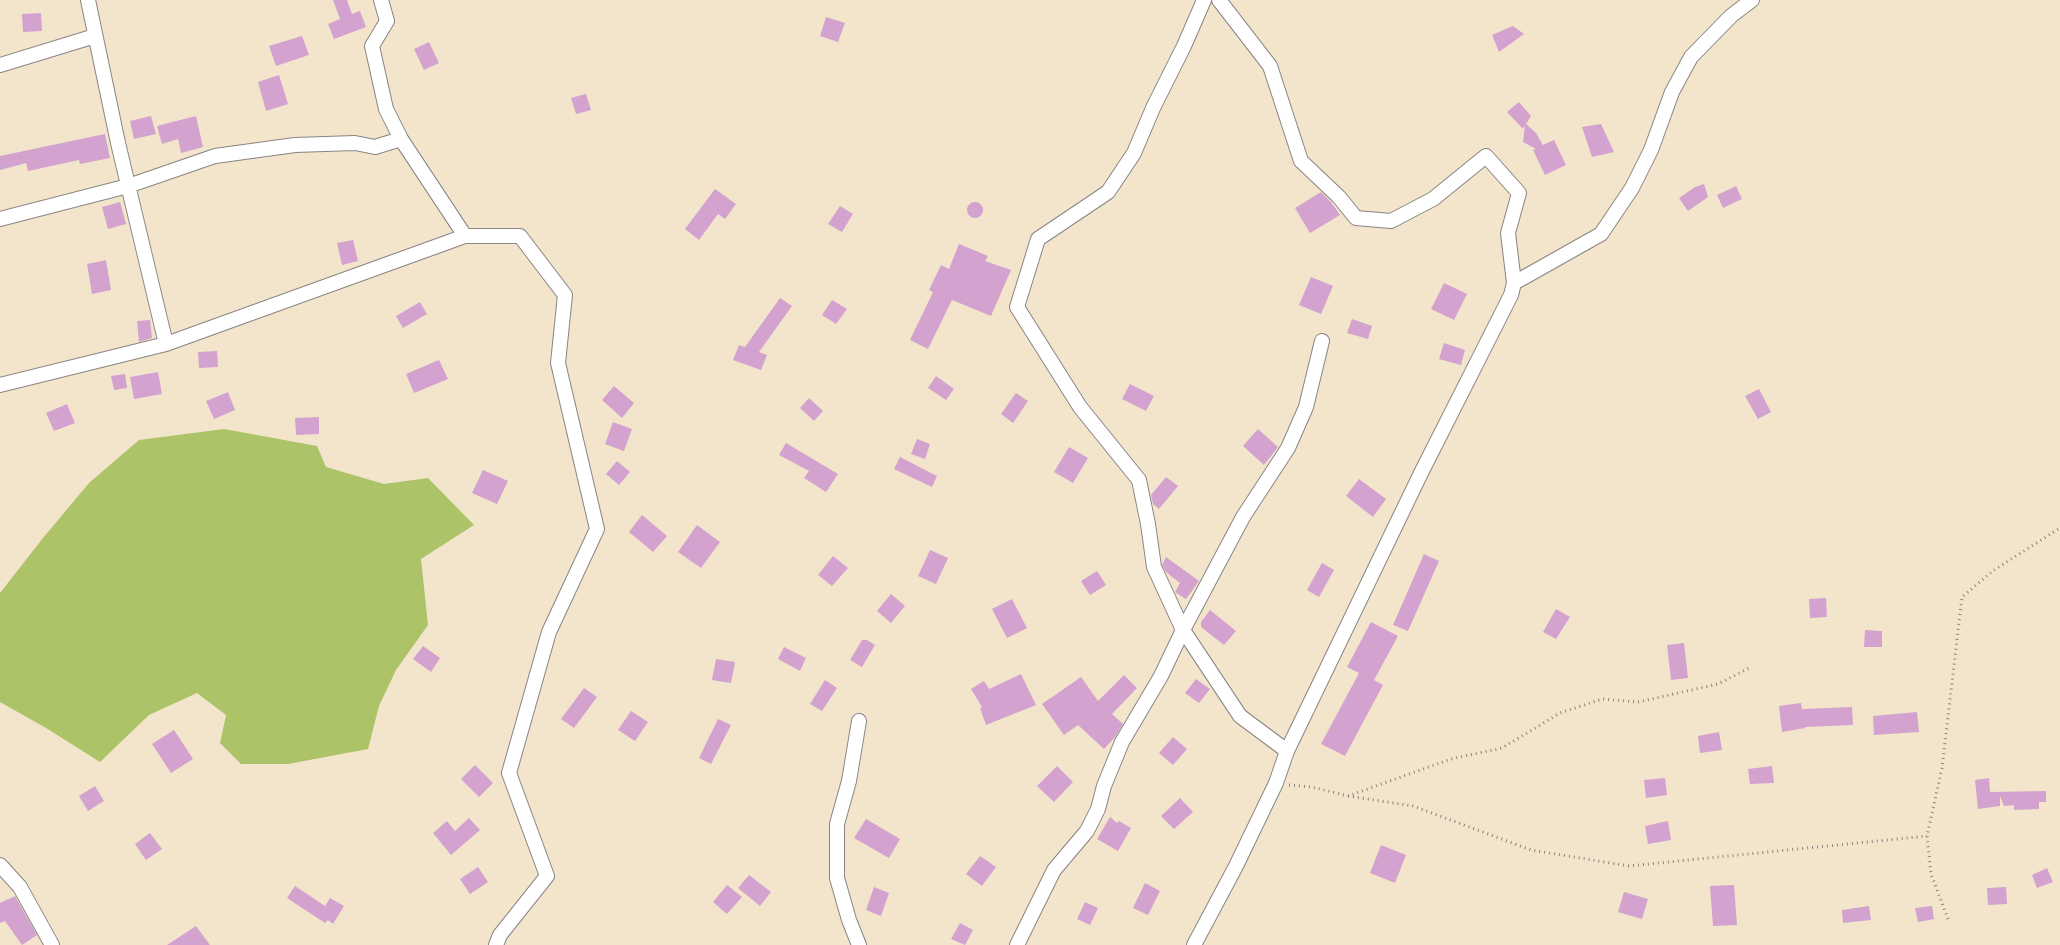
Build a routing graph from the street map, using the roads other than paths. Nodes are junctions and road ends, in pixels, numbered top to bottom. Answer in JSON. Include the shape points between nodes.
{"nodes":[{"id":1,"x":88,"y":0,"type":"edge"},
{"id":2,"x":381,"y":0,"type":"edge"},
{"id":3,"x":1204,"y":0,"type":"edge"},
{"id":4,"x":1219,"y":0,"type":"edge"},
{"id":5,"x":1752,"y":0,"type":"edge"},
{"id":6,"x":95,"y":36,"type":"junction"},
{"id":7,"x":0,"y":66,"type":"edge"},
{"id":8,"x":400,"y":139,"type":"junction"},
{"id":9,"x":128,"y":186,"type":"junction"},
{"id":10,"x":0,"y":219,"type":"edge"},
{"id":11,"x":465,"y":236,"type":"junction"},
{"id":12,"x":1514,"y":283,"type":"junction"},
{"id":13,"x":1322,"y":341,"type":"dead end"},
{"id":14,"x":166,"y":344,"type":"junction"},
{"id":15,"x":0,"y":385,"type":"edge"},
{"id":16,"x":1183,"y":630,"type":"junction"},
{"id":17,"x":859,"y":720,"type":"dead end"},
{"id":18,"x":1288,"y":751,"type":"junction"},
{"id":19,"x":0,"y":865,"type":"edge"},
{"id":20,"x":52,"y":945,"type":"edge"},
{"id":21,"x":496,"y":945,"type":"edge"},
{"id":22,"x":858,"y":945,"type":"edge"},
{"id":23,"x":1017,"y":945,"type":"edge"},
{"id":24,"x":1194,"y":945,"type":"edge"}],
"edges":[{"from":1,"to":6,"type":"street"},
{"from":2,"to":8,"type":"street","via":[[387,21],[372,46],[386,109]]},
{"from":3,"to":16,"type":"street","via":[[1134,153],[1108,192],[1038,239],[1017,307],[1080,407],[1139,480],[1154,567]]},
{"from":4,"to":12,"type":"street","via":[[1270,66],[1301,160],[1356,218],[1391,221],[1433,199],[1486,156],[1519,193],[1508,233]]},
{"from":5,"to":12,"type":"street","via":[[1731,16],[1691,57],[1672,92],[1651,150],[1632,188],[1601,234]]},
{"from":6,"to":7,"type":"street"},
{"from":6,"to":9,"type":"street"},
{"from":8,"to":9,"type":"street","via":[[375,147],[355,143],[295,145],[215,156]]},
{"from":8,"to":11,"type":"street"},
{"from":9,"to":10,"type":"street"},
{"from":9,"to":14,"type":"street"},
{"from":11,"to":14,"type":"street"},
{"from":11,"to":21,"type":"street","via":[[520,236],[565,295],[558,363],[597,529],[549,632],[509,773],[547,876],[500,935]]},
{"from":12,"to":18,"type":"street","via":[[1511,295],[1421,473]]},
{"from":13,"to":16,"type":"street","via":[[1306,407],[1288,448],[1243,517]]},
{"from":14,"to":15,"type":"street"},
{"from":16,"to":18,"type":"street","via":[[1240,716]]},
{"from":16,"to":23,"type":"street","via":[[1161,676],[1122,742],[1098,809],[1086,832],[1054,870]]},
{"from":17,"to":22,"type":"street","via":[[849,781],[837,824],[837,878]]},
{"from":18,"to":24,"type":"street","via":[[1236,866]]},
{"from":19,"to":20,"type":"street","via":[[20,887]]}]}
